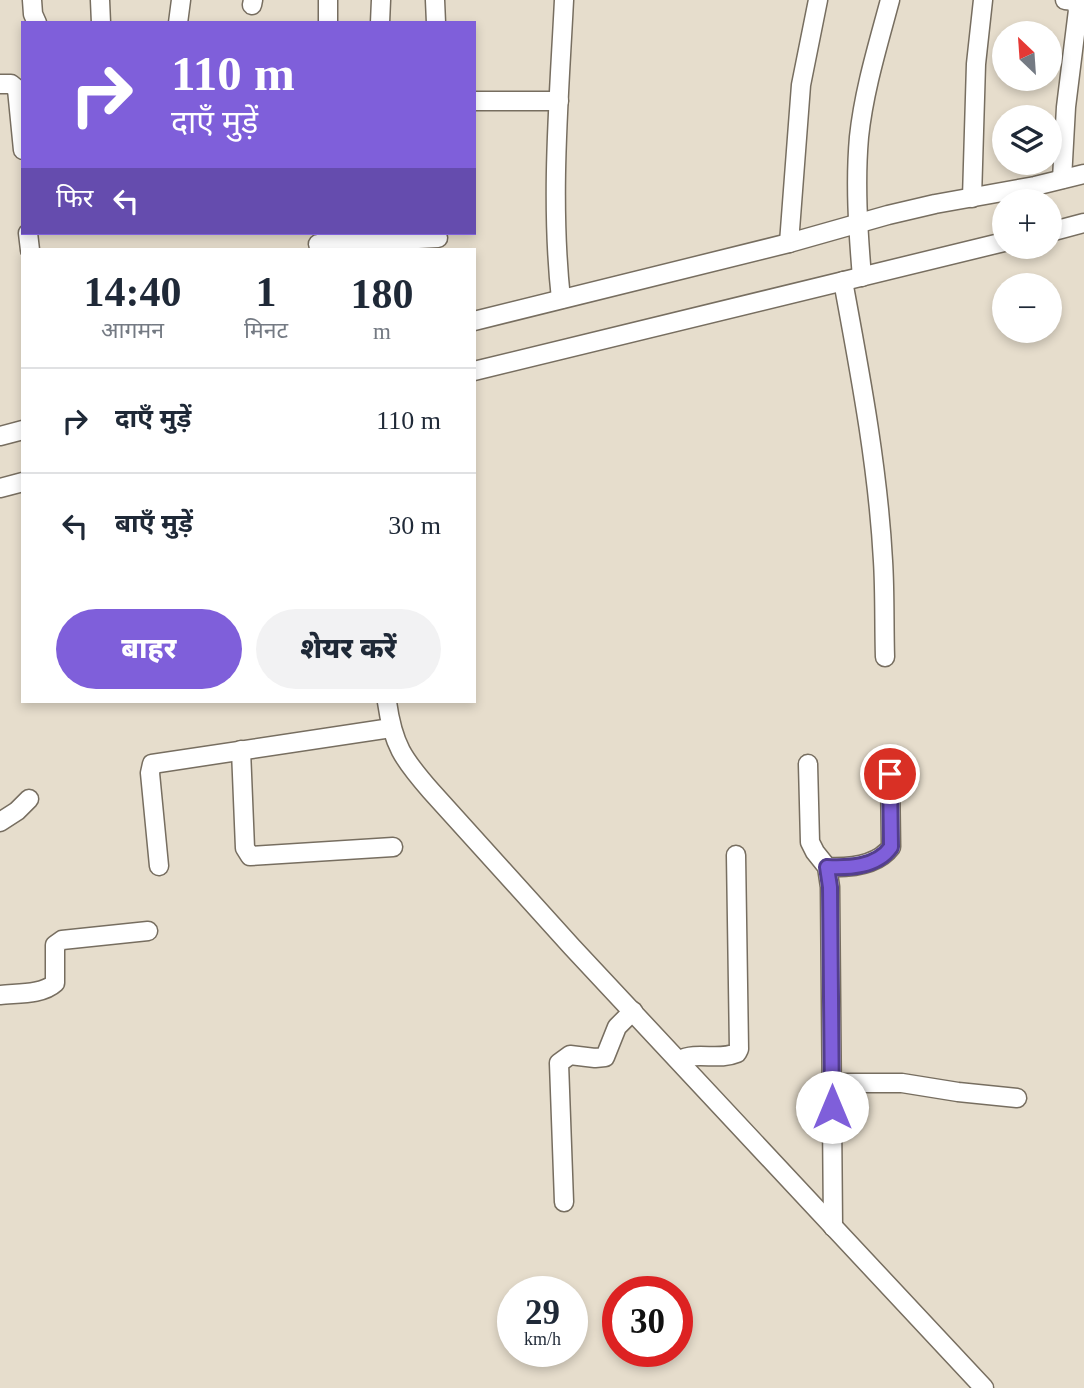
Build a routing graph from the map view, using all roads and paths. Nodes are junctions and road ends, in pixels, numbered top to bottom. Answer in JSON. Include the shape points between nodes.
{"nodes":[{"id":1,"x":32,"y":0,"type":"edge"},
{"id":2,"x":100,"y":0,"type":"edge"},
{"id":3,"x":181,"y":0,"type":"edge"},
{"id":4,"x":328,"y":0,"type":"edge"},
{"id":5,"x":381,"y":0,"type":"edge"},
{"id":6,"x":436,"y":0,"type":"edge"},
{"id":7,"x":564,"y":0,"type":"edge"},
{"id":8,"x":808,"y":0,"type":"edge"},
{"id":9,"x":818,"y":0,"type":"edge"},
{"id":10,"x":890,"y":0,"type":"edge"},
{"id":11,"x":983,"y":0,"type":"edge"},
{"id":12,"x":1065,"y":0,"type":"edge"},
{"id":13,"x":36,"y":21,"type":"edge"},
{"id":14,"x":100,"y":21,"type":"edge"},
{"id":15,"x":178,"y":21,"type":"edge"},
{"id":16,"x":328,"y":21,"type":"edge"},
{"id":17,"x":380,"y":21,"type":"edge"},
{"id":18,"x":436,"y":21,"type":"edge"},
{"id":19,"x":0,"y":84,"type":"edge"},
{"id":20,"x":21,"y":94,"type":"edge"},
{"id":21,"x":476,"y":101,"type":"edge"},
{"id":22,"x":559,"y":101,"type":"junction"},
{"id":23,"x":1084,"y":174,"type":"edge"},
{"id":24,"x":1062,"y":179,"type":"junction"},
{"id":25,"x":972,"y":198,"type":"junction"},
{"id":26,"x":1084,"y":223,"type":"edge"},
{"id":27,"x":1062,"y":229,"type":"edge"},
{"id":28,"x":858,"y":230,"type":"junction"},
{"id":29,"x":438,"y":240,"type":"edge"},
{"id":30,"x":378,"y":241,"type":"edge"},
{"id":31,"x":318,"y":242,"type":"edge"},
{"id":32,"x":789,"y":243,"type":"junction"},
{"id":33,"x":992,"y":244,"type":"edge"},
{"id":34,"x":861,"y":269,"type":"junction"},
{"id":35,"x":843,"y":281,"type":"junction"},
{"id":36,"x":561,"y":299,"type":"junction"},
{"id":37,"x":476,"y":320,"type":"edge"},
{"id":38,"x":476,"y":371,"type":"edge"},
{"id":39,"x":21,"y":431,"type":"edge"},
{"id":40,"x":0,"y":436,"type":"edge"},
{"id":41,"x":21,"y":483,"type":"edge"},
{"id":42,"x":0,"y":488,"type":"edge"},
{"id":43,"x":885,"y":657,"type":"dead end"},
{"id":44,"x":387,"y":703,"type":"edge"},
{"id":45,"x":391,"y":728,"type":"junction"},
{"id":46,"x":241,"y":750,"type":"junction"},
{"id":47,"x":808,"y":764,"type":"dead end"},
{"id":48,"x":890,"y":774,"type":"dead end"},
{"id":49,"x":29,"y":799,"type":"dead end"},
{"id":50,"x":0,"y":822,"type":"edge"},
{"id":51,"x":393,"y":847,"type":"dead end"},
{"id":52,"x":736,"y":855,"type":"dead end"},
{"id":53,"x":159,"y":866,"type":"dead end"},
{"id":54,"x":827,"y":867,"type":"junction"},
{"id":55,"x":148,"y":931,"type":"dead end"},
{"id":56,"x":0,"y":995,"type":"edge"},
{"id":57,"x":633,"y":1011,"type":"junction"},
{"id":58,"x":679,"y":1060,"type":"junction"},
{"id":59,"x":832,"y":1083,"type":"junction"},
{"id":60,"x":1017,"y":1098,"type":"dead end"},
{"id":61,"x":564,"y":1202,"type":"dead end"},
{"id":62,"x":833,"y":1227,"type":"junction"},
{"id":63,"x":984,"y":1388,"type":"edge"}],
"edges":[{"from":1,"to":13,"type":"street"},
{"from":2,"to":14,"type":"street"},
{"from":3,"to":15,"type":"street"},
{"from":4,"to":16,"type":"street"},
{"from":5,"to":17,"type":"street"},
{"from":6,"to":18,"type":"street"},
{"from":7,"to":22,"type":"street"},
{"from":8,"to":9,"type":"street"},
{"from":9,"to":32,"type":"street","via":[[801,85]]},
{"from":10,"to":28,"type":"street","via":[[859,135]]},
{"from":11,"to":25,"type":"street"},
{"from":12,"to":24,"type":"street","via":[[1075,1],[1078,10]]},
{"from":19,"to":20,"type":"street","via":[[15,86]]},
{"from":21,"to":22,"type":"street"},
{"from":22,"to":36,"type":"street","via":[[555,162]]},
{"from":23,"to":24,"type":"street"},
{"from":24,"to":25,"type":"street"},
{"from":25,"to":28,"type":"street","via":[[935,204]]},
{"from":26,"to":27,"type":"street"},
{"from":28,"to":32,"type":"street"},
{"from":28,"to":34,"type":"street"},
{"from":29,"to":30,"type":"street"},
{"from":30,"to":31,"type":"street"},
{"from":32,"to":36,"type":"street"},
{"from":33,"to":34,"type":"street"},
{"from":34,"to":35,"type":"street"},
{"from":35,"to":38,"type":"street"},
{"from":35,"to":43,"type":"street","via":[[878,506]]},
{"from":36,"to":37,"type":"street"},
{"from":39,"to":40,"type":"street"},
{"from":41,"to":42,"type":"street"},
{"from":44,"to":45,"type":"street"},
{"from":45,"to":46,"type":"street"},
{"from":45,"to":57,"type":"street","via":[[412,769]]},
{"from":46,"to":51,"type":"street","via":[[245,848],[250,856]]},
{"from":46,"to":53,"type":"street","via":[[150,766]]},
{"from":47,"to":54,"type":"street","via":[[810,842]]},
{"from":48,"to":54,"type":"street","via":[[891,847],[885,855],[859,866]]},
{"from":49,"to":50,"type":"street"},
{"from":52,"to":58,"type":"street","via":[[739,1049],[727,1056],[694,1055]]},
{"from":54,"to":59,"type":"street"},
{"from":55,"to":56,"type":"street","via":[[62,940],[55,945],[51,987]]},
{"from":57,"to":58,"type":"street"},
{"from":57,"to":61,"type":"street","via":[[617,1027],[605,1057],[570,1055],[559,1063]]},
{"from":58,"to":62,"type":"street"},
{"from":59,"to":60,"type":"street","via":[[902,1083]]},
{"from":59,"to":62,"type":"street"},
{"from":62,"to":63,"type":"street"}]}
